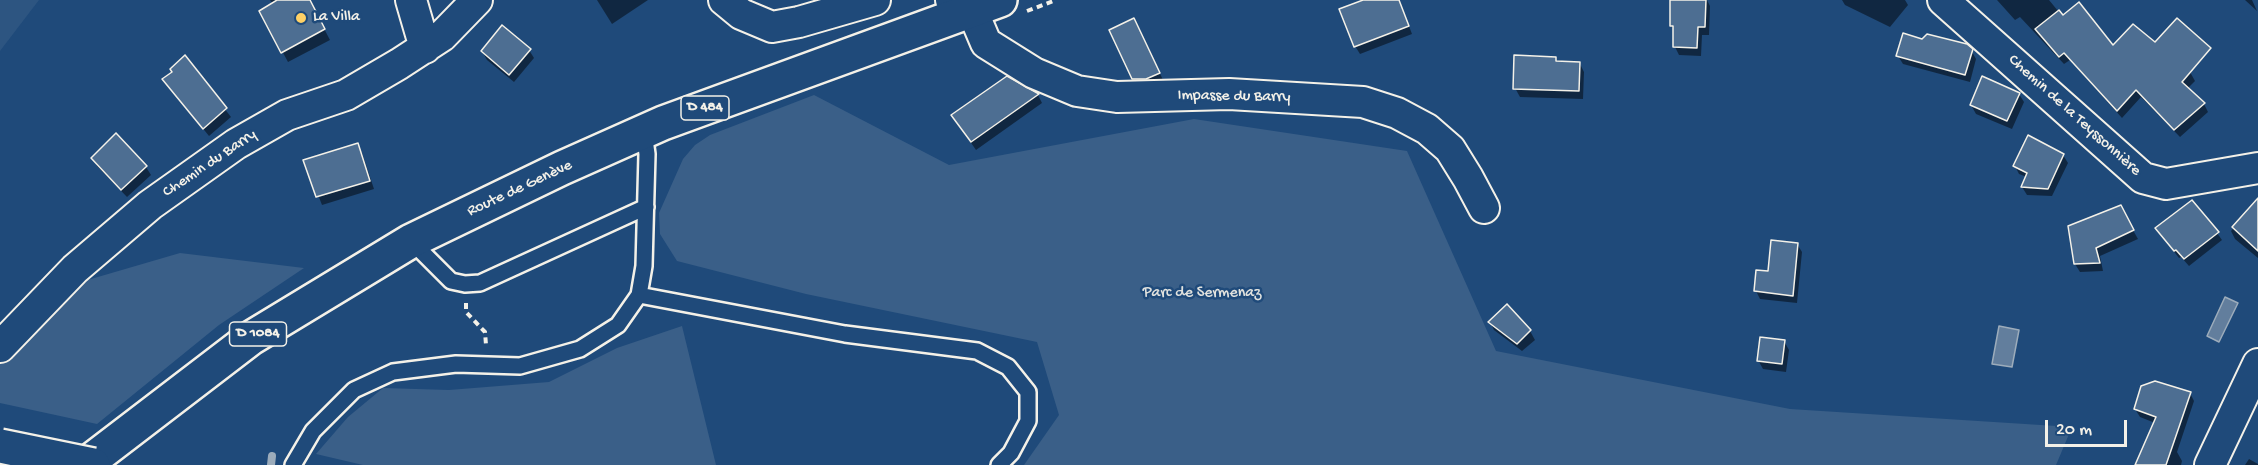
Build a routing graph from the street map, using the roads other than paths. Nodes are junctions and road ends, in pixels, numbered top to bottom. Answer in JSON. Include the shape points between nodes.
{"nodes":[{"id":1,"x":411,"y":0,"type":"edge"},
{"id":2,"x":477,"y":0,"type":"edge"},
{"id":3,"x":724,"y":0,"type":"edge"},
{"id":4,"x":875,"y":0,"type":"edge"},
{"id":5,"x":1943,"y":0,"type":"edge"},
{"id":6,"x":975,"y":3,"type":"edge"},
{"id":7,"x":425,"y":48,"type":"junction"},
{"id":8,"x":644,"y":132,"type":"junction"},
{"id":9,"x":2258,"y":168,"type":"edge"},
{"id":10,"x":646,"y":207,"type":"junction"},
{"id":11,"x":1484,"y":208,"type":"dead end"},
{"id":12,"x":446,"y":224,"type":"joint"},
{"id":13,"x":411,"y":241,"type":"junction"},
{"id":14,"x":639,"y":295,"type":"junction"},
{"id":15,"x":0,"y":347,"type":"edge"},
{"id":16,"x":2258,"y":364,"type":"edge"},
{"id":17,"x":0,"y":446,"type":"edge"},
{"id":18,"x":85,"y":465,"type":"edge"},
{"id":19,"x":93,"y":465,"type":"edge"},
{"id":20,"x":293,"y":465,"type":"edge"},
{"id":21,"x":999,"y":465,"type":"edge"},
{"id":22,"x":2210,"y":465,"type":"edge"}],
"edges":[{"from":1,"to":7,"type":"street"},
{"from":2,"to":7,"type":"street","name":"Chemin du Barry"},
{"from":3,"to":4,"type":"street","via":[[741,14],[772,27]]},
{"from":5,"to":9,"type":"street","name":"Chemin de la Teyssonnière","via":[[2143,178],[2166,184]]},
{"from":6,"to":8,"type":"main road","name":"Route de Genève","number":"D 484"},
{"from":6,"to":11,"type":"street","name":"Impasse du Barry","via":[[986,43],[1034,73],[1077,91],[1117,97],[1229,94],[1362,102],[1397,113],[1427,129],[1450,149]]},
{"from":7,"to":15,"type":"street","name":"Chemin du Barry","via":[[346,94],[287,115],[236,144],[150,205],[75,269]]},
{"from":8,"to":10,"type":"lane"},
{"from":8,"to":12,"type":"main road","name":"Route de Genève","number":"D 484"},
{"from":10,"to":13,"type":"lane","via":[[480,283],[451,281]]},
{"from":10,"to":14,"type":"lane"},
{"from":12,"to":13,"type":"main road","name":"Route de Genève","number":"D 1084"},
{"from":13,"to":18,"type":"main road","name":"Route de Genève","number":"D 1084","via":[[251,338]]},
{"from":14,"to":20,"type":"lane","via":[[618,325],[580,349],[520,366],[456,364],[393,372],[354,390],[313,431]]},
{"from":14,"to":21,"type":"lane","via":[[845,334],[977,351],[1008,367],[1028,392],[1028,421],[1011,453]]},
{"from":16,"to":22,"type":"street"},
{"from":17,"to":19,"type":"main road","bridge":true}]}
